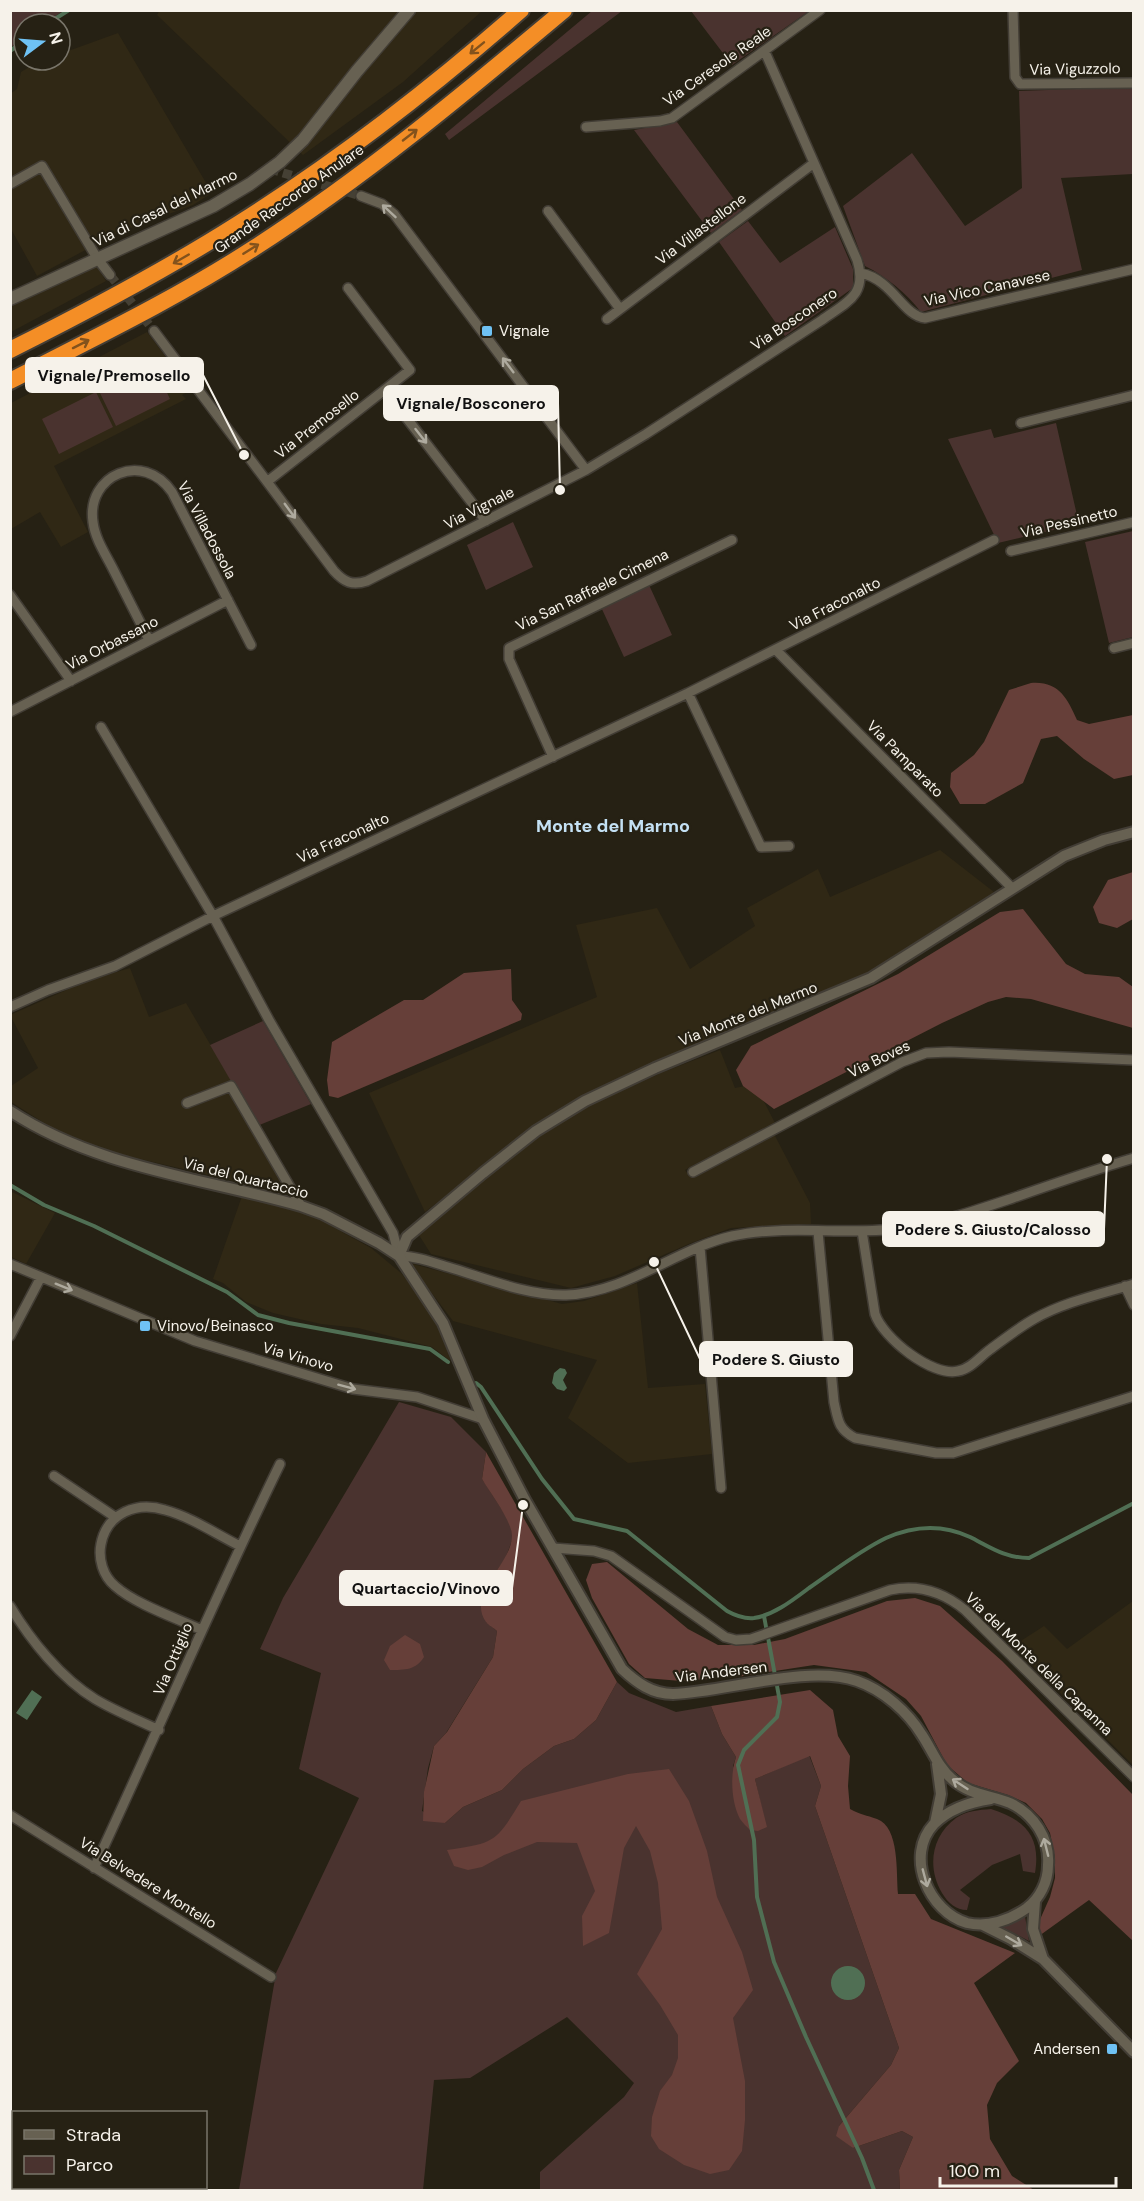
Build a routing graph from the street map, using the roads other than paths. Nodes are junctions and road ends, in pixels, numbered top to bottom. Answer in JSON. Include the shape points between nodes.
{"nodes":[{"id":1,"x":409,"y":10,"type":"edge"},
{"id":2,"x":522,"y":10,"type":"edge"},
{"id":3,"x":564,"y":10,"type":"edge"},
{"id":4,"x":820,"y":10,"type":"edge"},
{"id":5,"x":1013,"y":10,"type":"edge"},
{"id":6,"x":765,"y":52,"type":"junction"},
{"id":7,"x":1134,"y":83,"type":"edge"},
{"id":8,"x":586,"y":127,"type":"dead end"},
{"id":9,"x":814,"y":163,"type":"junction"},
{"id":10,"x":10,"y":184,"type":"edge"},
{"id":11,"x":361,"y":196,"type":"tunnel mouth"},
{"id":12,"x":548,"y":212,"type":"dead end"},
{"id":13,"x":97,"y":258,"type":"junction"},
{"id":14,"x":1134,"y":269,"type":"edge"},
{"id":15,"x":861,"y":273,"type":"junction"},
{"id":16,"x":110,"y":275,"type":"tunnel mouth"},
{"id":17,"x":348,"y":288,"type":"dead end"},
{"id":18,"x":10,"y":299,"type":"edge"},
{"id":19,"x":620,"y":309,"type":"junction"},
{"id":20,"x":607,"y":319,"type":"dead end"},
{"id":21,"x":154,"y":331,"type":"tunnel mouth"},
{"id":22,"x":10,"y":350,"type":"edge"},
{"id":23,"x":10,"y":381,"type":"edge"},
{"id":24,"x":385,"y":390,"type":"junction"},
{"id":25,"x":1134,"y":395,"type":"edge"},
{"id":26,"x":1021,"y":423,"type":"dead end"},
{"id":27,"x":586,"y":470,"type":"junction"},
{"id":28,"x":268,"y":481,"type":"junction"},
{"id":29,"x":486,"y":521,"type":"junction"},
{"id":30,"x":1134,"y":522,"type":"edge"},
{"id":31,"x":732,"y":540,"type":"dead end"},
{"id":32,"x":994,"y":540,"type":"dead end"},
{"id":33,"x":1011,"y":551,"type":"dead end"},
{"id":34,"x":10,"y":595,"type":"edge"},
{"id":35,"x":228,"y":600,"type":"junction"},
{"id":36,"x":149,"y":640,"type":"junction"},
{"id":37,"x":1134,"y":643,"type":"edge"},
{"id":38,"x":251,"y":645,"type":"dead end"},
{"id":39,"x":1114,"y":648,"type":"dead end"},
{"id":40,"x":776,"y":650,"type":"junction"},
{"id":41,"x":71,"y":681,"type":"junction"},
{"id":42,"x":688,"y":693,"type":"junction"},
{"id":43,"x":10,"y":712,"type":"edge"},
{"id":44,"x":101,"y":727,"type":"dead end"},
{"id":45,"x":552,"y":757,"type":"junction"},
{"id":46,"x":1134,"y":832,"type":"edge"},
{"id":47,"x":789,"y":846,"type":"dead end"},
{"id":48,"x":1012,"y":888,"type":"junction"},
{"id":49,"x":213,"y":916,"type":"junction"},
{"id":50,"x":10,"y":1007,"type":"edge"},
{"id":51,"x":1134,"y":1060,"type":"edge"},
{"id":52,"x":187,"y":1103,"type":"dead end"},
{"id":53,"x":10,"y":1111,"type":"edge"},
{"id":54,"x":1134,"y":1158,"type":"edge"},
{"id":55,"x":693,"y":1172,"type":"dead end"},
{"id":56,"x":301,"y":1206,"type":"junction"},
{"id":57,"x":862,"y":1231,"type":"junction"},
{"id":58,"x":818,"y":1232,"type":"junction"},
{"id":59,"x":700,"y":1247,"type":"junction"},
{"id":60,"x":399,"y":1256,"type":"junction"},
{"id":61,"x":10,"y":1264,"type":"edge"},
{"id":62,"x":41,"y":1277,"type":"junction"},
{"id":63,"x":1129,"y":1285,"type":"edge"},
{"id":64,"x":1134,"y":1305,"type":"edge"},
{"id":65,"x":10,"y":1336,"type":"edge"},
{"id":66,"x":1134,"y":1396,"type":"edge"},
{"id":67,"x":483,"y":1419,"type":"junction"},
{"id":68,"x":280,"y":1464,"type":"dead end"},
{"id":69,"x":54,"y":1476,"type":"dead end"},
{"id":70,"x":722,"y":1488,"type":"dead end"},
{"id":71,"x":115,"y":1517,"type":"junction"},
{"id":72,"x":240,"y":1546,"type":"junction"},
{"id":73,"x":553,"y":1548,"type":"junction"},
{"id":74,"x":10,"y":1606,"type":"edge"},
{"id":75,"x":202,"y":1630,"type":"junction"},
{"id":76,"x":159,"y":1730,"type":"junction"},
{"id":77,"x":936,"y":1761,"type":"junction"},
{"id":78,"x":1134,"y":1777,"type":"edge"},
{"id":79,"x":991,"y":1798,"type":"junction"},
{"id":80,"x":10,"y":1815,"type":"edge"},
{"id":81,"x":935,"y":1823,"type":"junction"},
{"id":82,"x":94,"y":1868,"type":"junction"},
{"id":83,"x":1035,"y":1902,"type":"junction"},
{"id":84,"x":982,"y":1925,"type":"junction"},
{"id":85,"x":1043,"y":1959,"type":"junction"},
{"id":86,"x":270,"y":1977,"type":"dead end"},
{"id":87,"x":1134,"y":2052,"type":"edge"}],
"edges":[{"from":1,"to":13,"type":"main road","name":"Via di Casal del Marmo","via":[[310,132],[280,162],[213,206]]},
{"from":2,"to":22,"type":"highway","name":"Grande Raccordo Anulare","one_way":true,"via":[[381,125],[276,199],[139,283]]},
{"from":23,"to":3,"type":"highway","name":"Grande Raccordo Anulare","one_way":true,"via":[[254,249],[396,146]]},
{"from":4,"to":6,"type":"street","name":"Via Ceresole Reale"},
{"from":5,"to":7,"type":"street","name":"Via Viguzzolo","via":[[1015,77],[1019,84]]},
{"from":6,"to":8,"type":"street","name":"Via Ceresole Reale","via":[[672,118]]},
{"from":6,"to":9,"type":"street"},
{"from":9,"to":15,"type":"street"},
{"from":9,"to":19,"type":"street","name":"Via Villastellone"},
{"from":10,"to":13,"type":"street","via":[[42,166]]},
{"from":27,"to":11,"type":"street","one_way":true,"via":[[394,214],[382,204]]},
{"from":12,"to":19,"type":"street"},
{"from":13,"to":16,"type":"street"},
{"from":13,"to":18,"type":"main road","name":"Via di Casal del Marmo"},
{"from":14,"to":15,"type":"street","name":"Via Vico Canavese","via":[[925,318],[916,317],[880,280]]},
{"from":15,"to":27,"type":"street","name":"Via Bosconero","via":[[857,293],[829,315]]},
{"from":17,"to":24,"type":"street","name":"Via Premosello","via":[[410,370]]},
{"from":19,"to":20,"type":"street","name":"Via Villastellone"},
{"from":21,"to":28,"type":"street","name":"Via Vignale"},
{"from":24,"to":28,"type":"street","name":"Via Premosello"},
{"from":24,"to":29,"type":"street","one_way":true},
{"from":25,"to":26,"type":"street"},
{"from":27,"to":29,"type":"street","name":"Via Vignale"},
{"from":28,"to":29,"type":"street","name":"Via Vignale","one_way":true,"via":[[334,571],[354,584]]},
{"from":30,"to":33,"type":"street","name":"Via Pessinetto"},
{"from":31,"to":45,"type":"street","name":"Via San Raffaele Cimena","via":[[510,646],[509,659]]},
{"from":32,"to":40,"type":"street","name":"Via Fraconalto"},
{"from":34,"to":41,"type":"street"},
{"from":35,"to":36,"type":"street","name":"Via Orbassano"},
{"from":35,"to":36,"type":"street","name":"Via Villadossola","via":[[164,481],[140,470],[116,475],[95,497],[94,528]]},
{"from":35,"to":38,"type":"street","name":"Via Villadossola"},
{"from":36,"to":41,"type":"street","name":"Via Orbassano"},
{"from":37,"to":39,"type":"street"},
{"from":40,"to":42,"type":"street","name":"Via Fraconalto"},
{"from":40,"to":48,"type":"street","name":"Via Pamparato"},
{"from":41,"to":43,"type":"street","name":"Via Orbassano"},
{"from":42,"to":45,"type":"street","name":"Via Fraconalto"},
{"from":42,"to":47,"type":"street","via":[[761,847]]},
{"from":44,"to":49,"type":"street"},
{"from":45,"to":49,"type":"street","name":"Via Fraconalto"},
{"from":46,"to":48,"type":"street","name":"Via Monte del Marmo","via":[[1071,853]]},
{"from":48,"to":60,"type":"street","name":"Via Monte del Marmo","via":[[883,972],[655,1068],[573,1108],[499,1160],[407,1237]]},
{"from":49,"to":50,"type":"street","name":"Via Fraconalto","via":[[115,966]]},
{"from":49,"to":60,"type":"street","via":[[393,1233]]},
{"from":51,"to":55,"type":"street","name":"Via Boves","via":[[926,1053]]},
{"from":52,"to":56,"type":"street","via":[[231,1086]]},
{"from":53,"to":56,"type":"street","name":"Via del Quartaccio","via":[[90,1151]]},
{"from":54,"to":57,"type":"street","via":[[942,1220]]},
{"from":56,"to":60,"type":"street","name":"Via del Quartaccio","via":[[388,1247]]},
{"from":57,"to":58,"type":"street"},
{"from":57,"to":63,"type":"street","via":[[878,1323],[911,1355],[950,1372],[967,1368],[1035,1319]]},
{"from":58,"to":59,"type":"street","via":[[743,1235]]},
{"from":58,"to":66,"type":"street","via":[[834,1402],[840,1425],[855,1438],[953,1453]]},
{"from":59,"to":60,"type":"street","via":[[602,1288],[567,1294],[527,1290],[419,1258]]},
{"from":59,"to":70,"type":"street"},
{"from":60,"to":67,"type":"street","name":"Via del Quartaccio","via":[[443,1323]]},
{"from":61,"to":62,"type":"street","name":"Via Vinovo"},
{"from":62,"to":65,"type":"street"},
{"from":62,"to":67,"type":"street","name":"Via Vinovo","one_way":true,"via":[[195,1341],[353,1389],[422,1399]]},
{"from":63,"to":64,"type":"street"},
{"from":67,"to":73,"type":"street","name":"Via Andersen"},
{"from":68,"to":72,"type":"street","name":"Via Ottiglio"},
{"from":69,"to":71,"type":"street"},
{"from":71,"to":72,"type":"street","via":[[132,1509],[162,1509]]},
{"from":71,"to":75,"type":"street","via":[[105,1531],[101,1547],[102,1564],[110,1581],[125,1593]]},
{"from":72,"to":75,"type":"street","name":"Via Ottiglio"},
{"from":73,"to":77,"type":"street","name":"Via Andersen","via":[[622,1669],[642,1685],[661,1693],[680,1694],[813,1676],[851,1679],[870,1687],[906,1714]]},
{"from":73,"to":78,"type":"street","name":"Via del Monte della Capanna","via":[[611,1556],[725,1637],[743,1640],[890,1590],[914,1588],[936,1592],[965,1610]]},
{"from":74,"to":76,"type":"street","via":[[71,1680],[94,1699]]},
{"from":75,"to":76,"type":"street","name":"Via Ottiglio"},
{"from":76,"to":82,"type":"street","name":"Via Ottiglio"},
{"from":79,"to":77,"type":"street","name":"Via Andersen","one_way":true,"via":[[960,1785]]},
{"from":77,"to":81,"type":"street","name":"Via Andersen","via":[[941,1794]]},
{"from":79,"to":81,"type":"street","via":[[966,1804]]},
{"from":83,"to":79,"type":"street","name":"Via Andersen","one_way":true,"via":[[1048,1871],[1043,1836],[1022,1810]]},
{"from":80,"to":82,"type":"street","name":"Via Belvedere Montello"},
{"from":81,"to":84,"type":"street","name":"Via Andersen","one_way":true,"via":[[925,1840],[922,1859],[929,1892],[955,1918]]},
{"from":82,"to":86,"type":"street","name":"Via Belvedere Montello"},
{"from":83,"to":84,"type":"street","via":[[1008,1919]]},
{"from":83,"to":85,"type":"street","name":"Via Andersen","via":[[1033,1929]]},
{"from":84,"to":85,"type":"street","name":"Via Andersen","one_way":true},
{"from":85,"to":87,"type":"street","name":"Via Andersen"}]}
